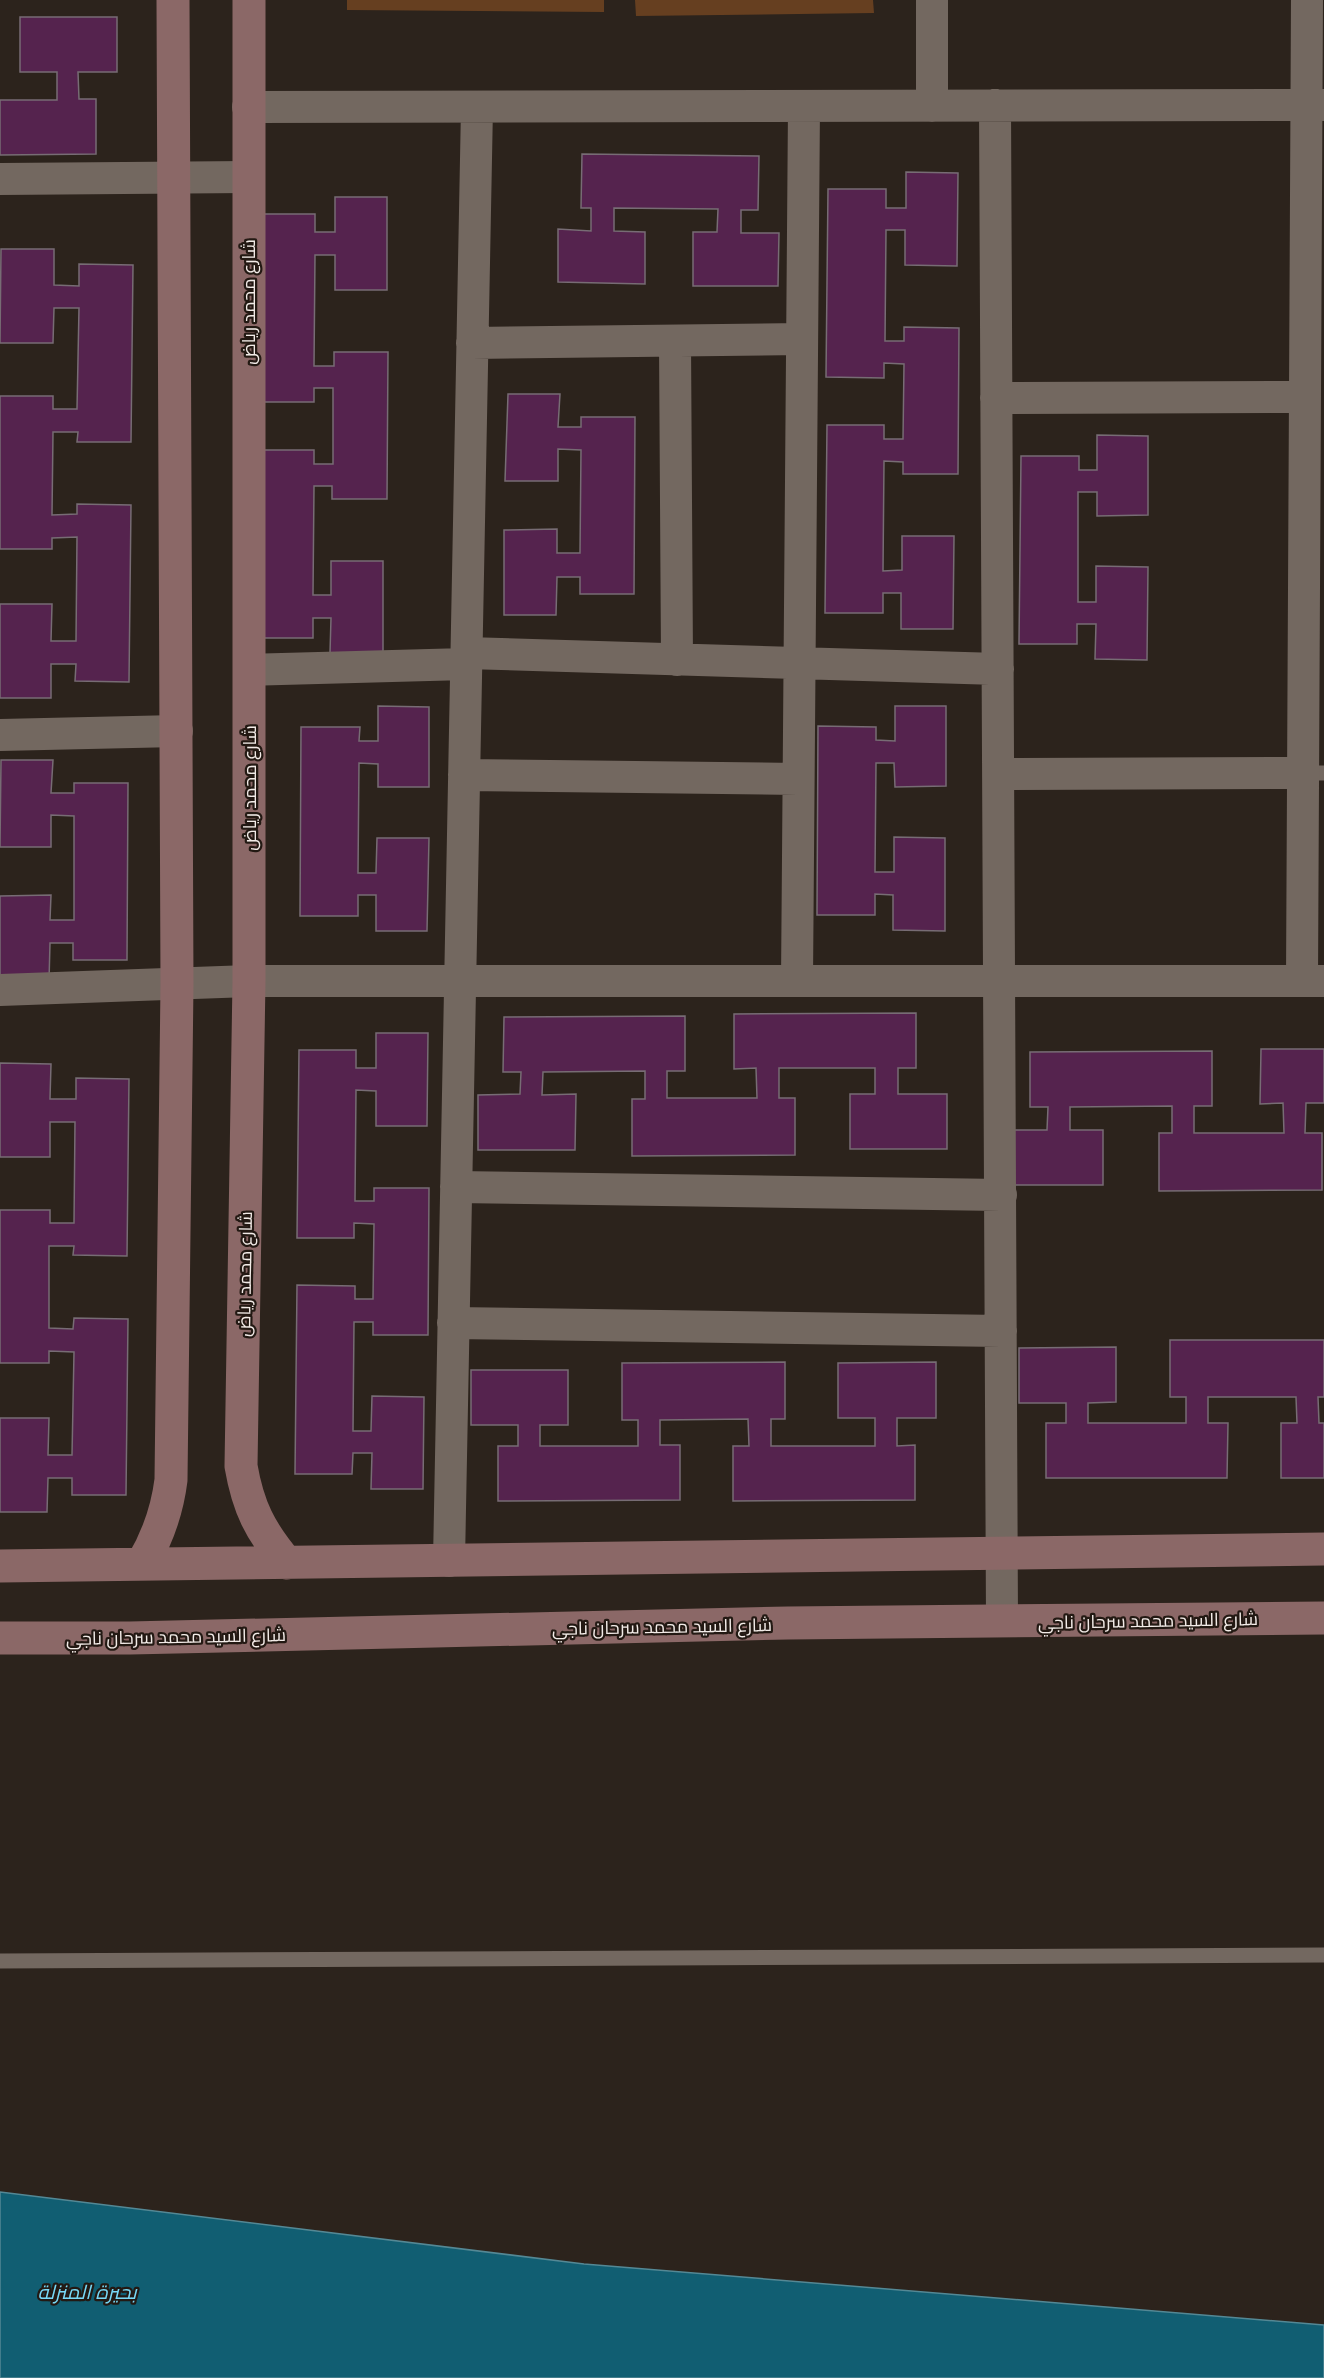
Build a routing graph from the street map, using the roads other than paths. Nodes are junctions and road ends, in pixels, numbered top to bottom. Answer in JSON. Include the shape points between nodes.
{"nodes":[{"id":1,"x":172,"y":0,"type":"edge"},
{"id":2,"x":249,"y":0,"type":"edge"},
{"id":3,"x":932,"y":0,"type":"edge"},
{"id":4,"x":1307,"y":0,"type":"edge"},
{"id":5,"x":995,"y":105,"type":"junction"},
{"id":6,"x":1315,"y":105,"type":"edge"},
{"id":7,"x":477,"y":106,"type":"junction"},
{"id":8,"x":804,"y":106,"type":"junction"},
{"id":9,"x":932,"y":106,"type":"junction"},
{"id":10,"x":248,"y":107,"type":"junction"},
{"id":11,"x":174,"y":177,"type":"junction"},
{"id":12,"x":248,"y":177,"type":"junction"},
{"id":13,"x":0,"y":180,"type":"edge"},
{"id":14,"x":802,"y":339,"type":"junction"},
{"id":15,"x":675,"y":340,"type":"junction"},
{"id":16,"x":472,"y":343,"type":"junction"},
{"id":17,"x":1305,"y":397,"type":"junction"},
{"id":18,"x":996,"y":398,"type":"junction"},
{"id":19,"x":466,"y":658,"type":"junction"},
{"id":20,"x":677,"y":660,"type":"junction"},
{"id":21,"x":799,"y":663,"type":"junction"},
{"id":22,"x":998,"y":669,"type":"junction"},
{"id":23,"x":249,"y":670,"type":"junction"},
{"id":24,"x":177,"y":731,"type":"junction"},
{"id":25,"x":0,"y":735,"type":"edge"},
{"id":26,"x":1313,"y":773,"type":"edge"},
{"id":27,"x":999,"y":774,"type":"junction"},
{"id":28,"x":464,"y":775,"type":"junction"},
{"id":29,"x":798,"y":778,"type":"junction"},
{"id":30,"x":249,"y":981,"type":"junction"},
{"id":31,"x":459,"y":981,"type":"junction"},
{"id":32,"x":797,"y":981,"type":"junction"},
{"id":33,"x":1000,"y":981,"type":"junction"},
{"id":34,"x":1313,"y":981,"type":"edge"},
{"id":35,"x":177,"y":984,"type":"junction"},
{"id":36,"x":0,"y":990,"type":"edge"},
{"id":37,"x":456,"y":1187,"type":"junction"},
{"id":38,"x":1001,"y":1195,"type":"junction"},
{"id":39,"x":453,"y":1323,"type":"junction"},
{"id":40,"x":1001,"y":1331,"type":"junction"},
{"id":41,"x":1324,"y":1549,"type":"edge"},
{"id":42,"x":1002,"y":1553,"type":"junction"},
{"id":43,"x":449,"y":1561,"type":"junction"},
{"id":44,"x":287,"y":1563,"type":"junction"},
{"id":45,"x":142,"y":1564,"type":"junction"},
{"id":46,"x":0,"y":1566,"type":"edge"},
{"id":47,"x":1324,"y":1618,"type":"edge"},
{"id":48,"x":1002,"y":1621,"type":"junction"},
{"id":49,"x":0,"y":1638,"type":"edge"},
{"id":50,"x":1324,"y":1955,"type":"edge"},
{"id":51,"x":0,"y":1961,"type":"edge"}],
"edges":[{"from":1,"to":11,"type":"street"},
{"from":2,"to":10,"type":"street","name":"شارع محمد رياض"},
{"from":3,"to":9,"type":"street"},
{"from":4,"to":6,"type":"street"},
{"from":5,"to":6,"type":"street"},
{"from":5,"to":9,"type":"street"},
{"from":5,"to":18,"type":"street"},
{"from":6,"to":17,"type":"street"},
{"from":7,"to":8,"type":"street"},
{"from":7,"to":10,"type":"street"},
{"from":7,"to":16,"type":"street"},
{"from":8,"to":9,"type":"street"},
{"from":8,"to":14,"type":"street"},
{"from":10,"to":12,"type":"street","name":"شارع محمد رياض"},
{"from":11,"to":12,"type":"street"},
{"from":11,"to":13,"type":"street"},
{"from":11,"to":24,"type":"street"},
{"from":12,"to":23,"type":"street","name":"شارع محمد رياض"},
{"from":14,"to":15,"type":"street"},
{"from":14,"to":21,"type":"street"},
{"from":15,"to":16,"type":"street"},
{"from":15,"to":20,"type":"street"},
{"from":16,"to":19,"type":"street"},
{"from":17,"to":18,"type":"street"},
{"from":17,"to":26,"type":"street"},
{"from":18,"to":22,"type":"street"},
{"from":19,"to":20,"type":"street"},
{"from":19,"to":23,"type":"street"},
{"from":19,"to":28,"type":"street"},
{"from":20,"to":21,"type":"street"},
{"from":21,"to":22,"type":"street"},
{"from":21,"to":29,"type":"street"},
{"from":22,"to":27,"type":"street"},
{"from":23,"to":30,"type":"street","name":"شارع محمد رياض"},
{"from":24,"to":25,"type":"street"},
{"from":24,"to":35,"type":"street"},
{"from":26,"to":27,"type":"street"},
{"from":26,"to":34,"type":"street"},
{"from":27,"to":33,"type":"street"},
{"from":28,"to":29,"type":"street"},
{"from":28,"to":31,"type":"street"},
{"from":29,"to":32,"type":"street"},
{"from":30,"to":31,"type":"street"},
{"from":30,"to":35,"type":"street"},
{"from":30,"to":44,"type":"street","name":"شارع محمد رياض","via":[[241,1466],[245,1493],[255,1519]]},
{"from":31,"to":32,"type":"street"},
{"from":31,"to":37,"type":"street"},
{"from":32,"to":33,"type":"street"},
{"from":33,"to":34,"type":"street"},
{"from":33,"to":38,"type":"street"},
{"from":35,"to":36,"type":"street"},
{"from":35,"to":45,"type":"street","via":[[171,1480],[163,1524]]},
{"from":37,"to":38,"type":"street"},
{"from":37,"to":39,"type":"street"},
{"from":38,"to":40,"type":"street"},
{"from":39,"to":40,"type":"street"},
{"from":39,"to":43,"type":"street"},
{"from":40,"to":42,"type":"street"},
{"from":41,"to":42,"type":"street"},
{"from":42,"to":43,"type":"street"},
{"from":42,"to":48,"type":"street"},
{"from":43,"to":44,"type":"street"},
{"from":44,"to":45,"type":"street"},
{"from":45,"to":46,"type":"street"},
{"from":47,"to":48,"type":"street","name":"شارع السيد محمد سرحان ناجي"},
{"from":48,"to":49,"type":"street","name":"شارع السيد محمد سرحان ناجي"},
{"from":50,"to":51,"type":"lane"}]}
